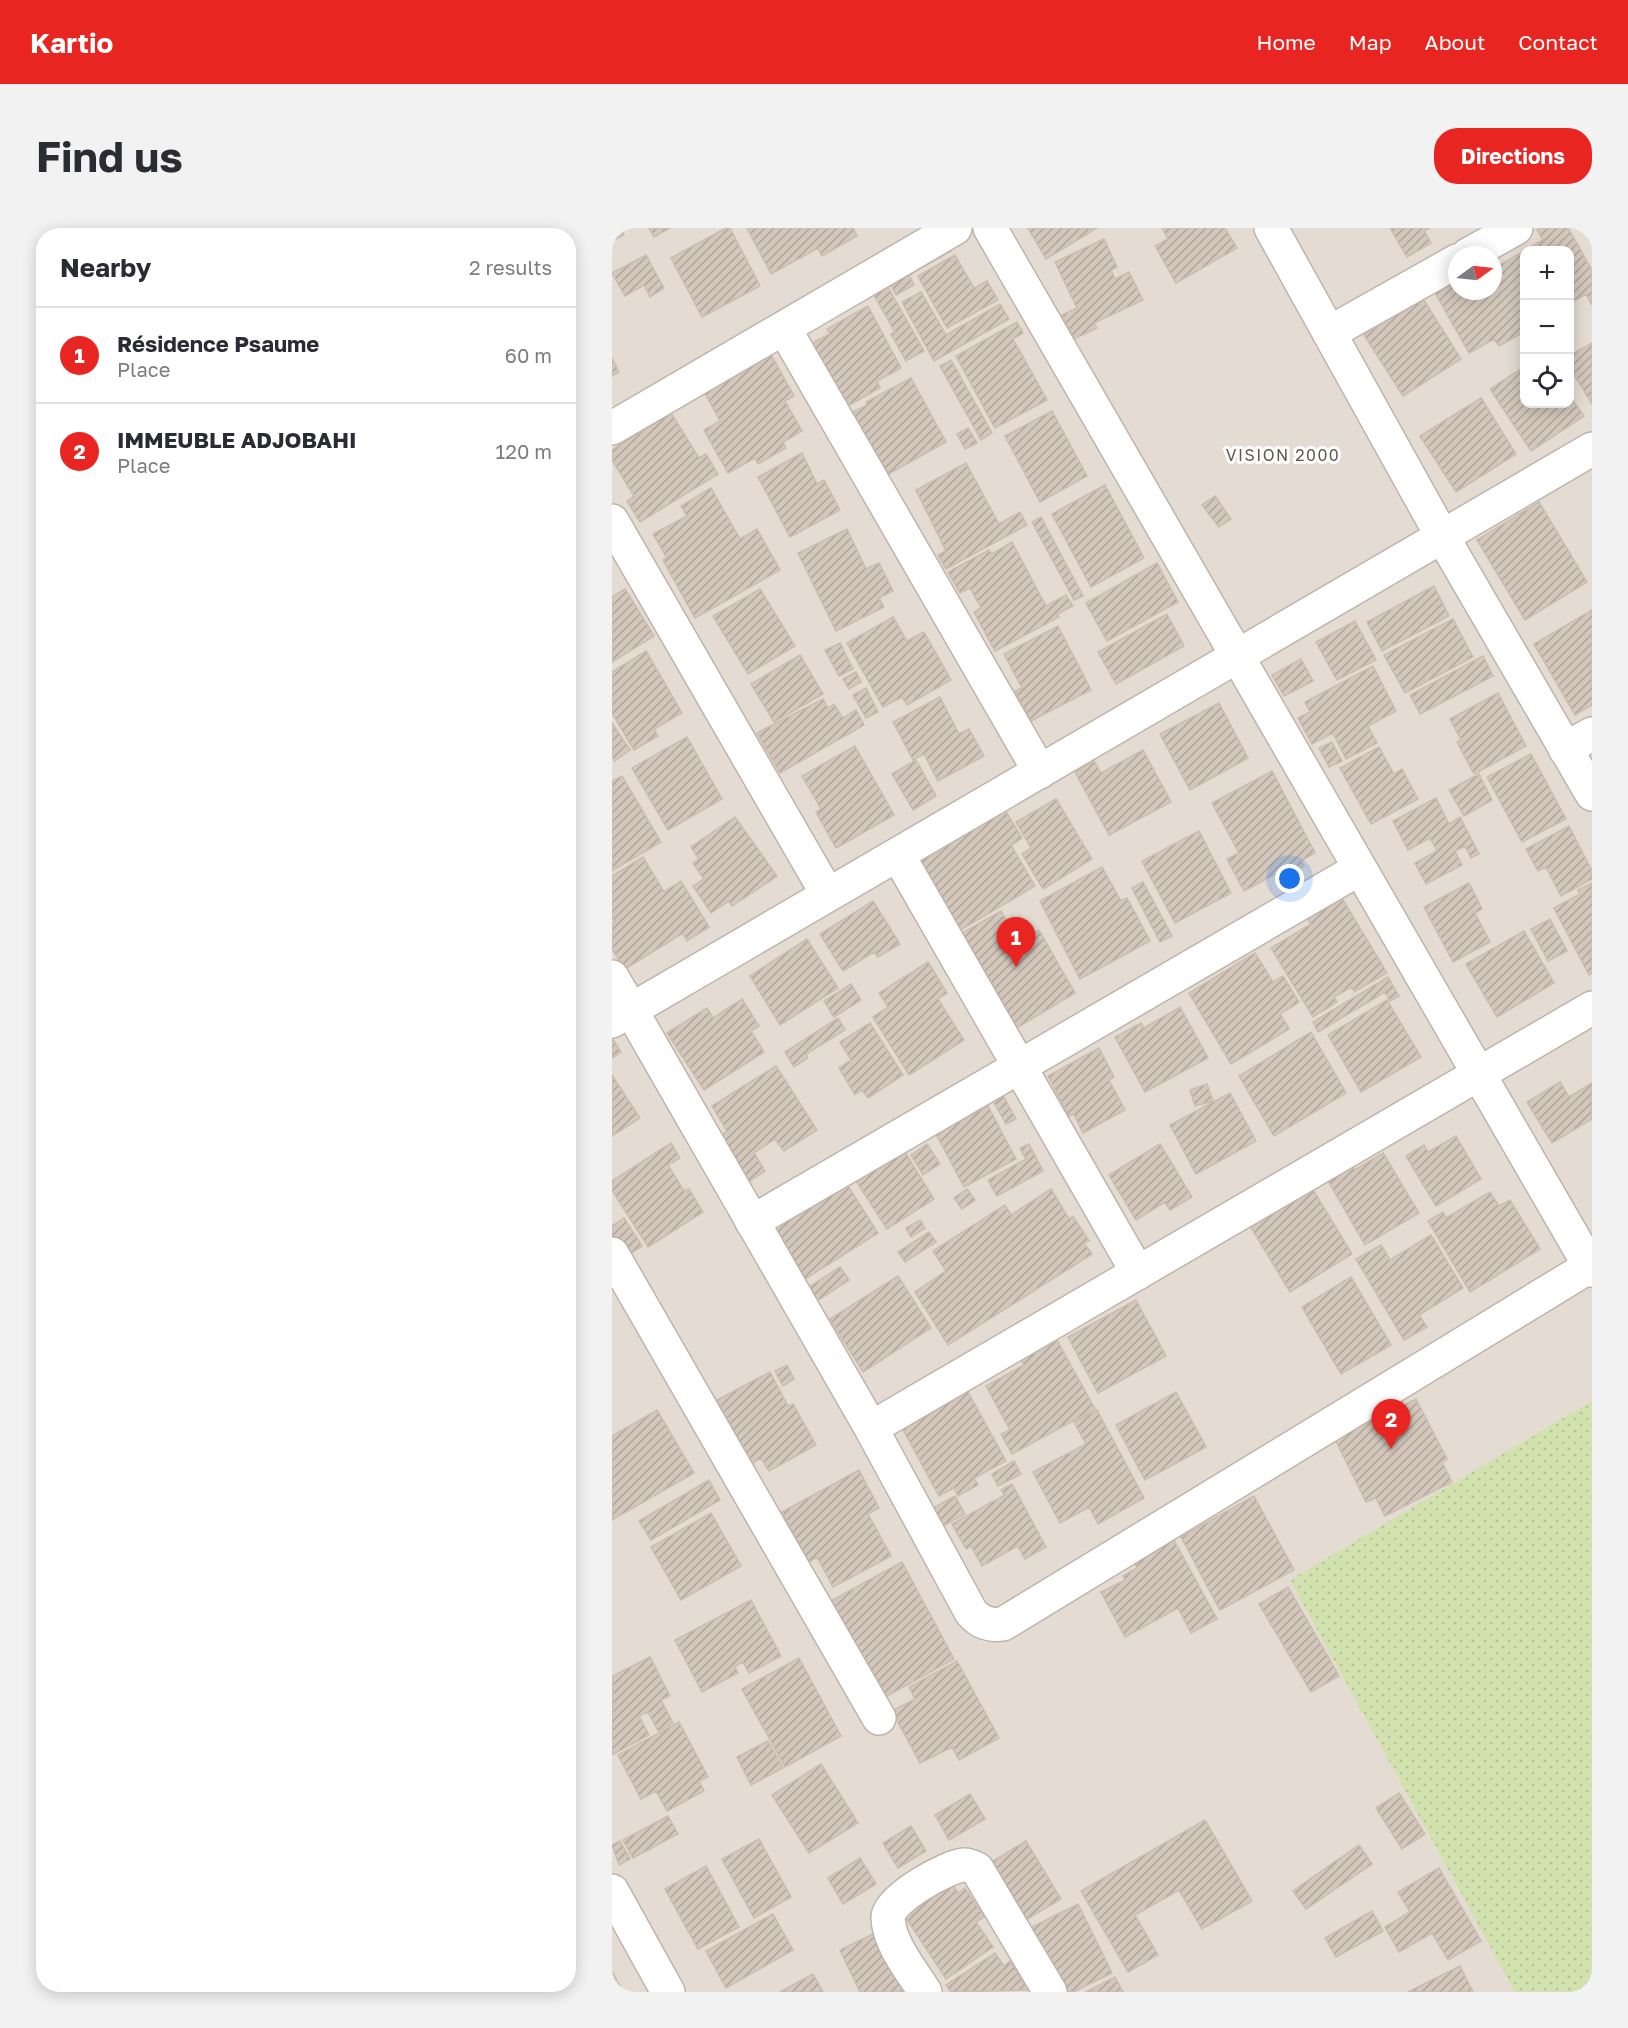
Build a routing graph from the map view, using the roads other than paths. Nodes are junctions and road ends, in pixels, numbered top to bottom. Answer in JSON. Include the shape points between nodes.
{"nodes":[{"id":1,"x":955,"y":228,"type":"edge"},
{"id":2,"x":990,"y":228,"type":"edge"},
{"id":3,"x":1270,"y":228,"type":"edge"},
{"id":4,"x":1516,"y":228,"type":"edge"},
{"id":5,"x":1484,"y":246,"type":"edge"},
{"id":6,"x":1448,"y":266,"type":"edge"},
{"id":7,"x":784,"y":328,"type":"junction"},
{"id":8,"x":1329,"y":333,"type":"junction"},
{"id":9,"x":612,"y":428,"type":"edge"},
{"id":10,"x":1592,"y":449,"type":"edge"},
{"id":11,"x":612,"y":521,"type":"edge"},
{"id":12,"x":1442,"y":536,"type":"junction"},
{"id":13,"x":1237,"y":656,"type":"junction"},
{"id":14,"x":1579,"y":741,"type":"edge"},
{"id":15,"x":1040,"y":772,"type":"junction"},
{"id":16,"x":1592,"y":794,"type":"edge"},
{"id":17,"x":898,"y":855,"type":"junction"},
{"id":18,"x":1359,"y":868,"type":"junction"},
{"id":19,"x":828,"y":895,"type":"junction"},
{"id":20,"x":612,"y":977,"type":"edge"},
{"id":21,"x":1592,"y":1008,"type":"edge"},
{"id":22,"x":622,"y":1016,"type":"edge"},
{"id":23,"x":1019,"y":1066,"type":"junction"},
{"id":24,"x":1478,"y":1074,"type":"junction"},
{"id":25,"x":752,"y":1222,"type":"junction"},
{"id":26,"x":612,"y":1254,"type":"edge"},
{"id":27,"x":1591,"y":1267,"type":"edge"},
{"id":28,"x":1138,"y":1273,"type":"junction"},
{"id":29,"x":872,"y":1428,"type":"junction"},
{"id":30,"x":879,"y":1718,"type":"dead end"},
{"id":31,"x":612,"y":1891,"type":"edge"},
{"id":32,"x":668,"y":1992,"type":"edge"},
{"id":33,"x":925,"y":1992,"type":"edge"},
{"id":34,"x":1050,"y":1992,"type":"edge"}],
"edges":[{"from":1,"to":7,"type":"street"},
{"from":2,"to":13,"type":"street"},
{"from":3,"to":8,"type":"street"},
{"from":4,"to":5,"type":"street"},
{"from":6,"to":8,"type":"street"},
{"from":7,"to":9,"type":"street"},
{"from":7,"to":15,"type":"street"},
{"from":8,"to":12,"type":"street"},
{"from":10,"to":12,"type":"street"},
{"from":11,"to":19,"type":"street"},
{"from":12,"to":13,"type":"street"},
{"from":12,"to":14,"type":"street"},
{"from":13,"to":15,"type":"street"},
{"from":13,"to":18,"type":"street"},
{"from":14,"to":16,"type":"street"},
{"from":15,"to":17,"type":"street"},
{"from":17,"to":19,"type":"street"},
{"from":17,"to":23,"type":"street"},
{"from":18,"to":23,"type":"street"},
{"from":18,"to":24,"type":"street"},
{"from":19,"to":22,"type":"street"},
{"from":20,"to":22,"type":"street"},
{"from":21,"to":24,"type":"street"},
{"from":22,"to":25,"type":"street"},
{"from":23,"to":25,"type":"street"},
{"from":23,"to":28,"type":"street"},
{"from":24,"to":27,"type":"street"},
{"from":24,"to":28,"type":"street"},
{"from":25,"to":29,"type":"street"},
{"from":26,"to":30,"type":"street"},
{"from":27,"to":29,"type":"street","via":[[1003,1624],[993,1626],[971,1612]]},
{"from":28,"to":29,"type":"street"},
{"from":31,"to":32,"type":"street"},
{"from":33,"to":34,"type":"street","via":[[896,1943],[887,1916],[898,1900],[947,1870],[966,1865],[977,1869]]}]}
